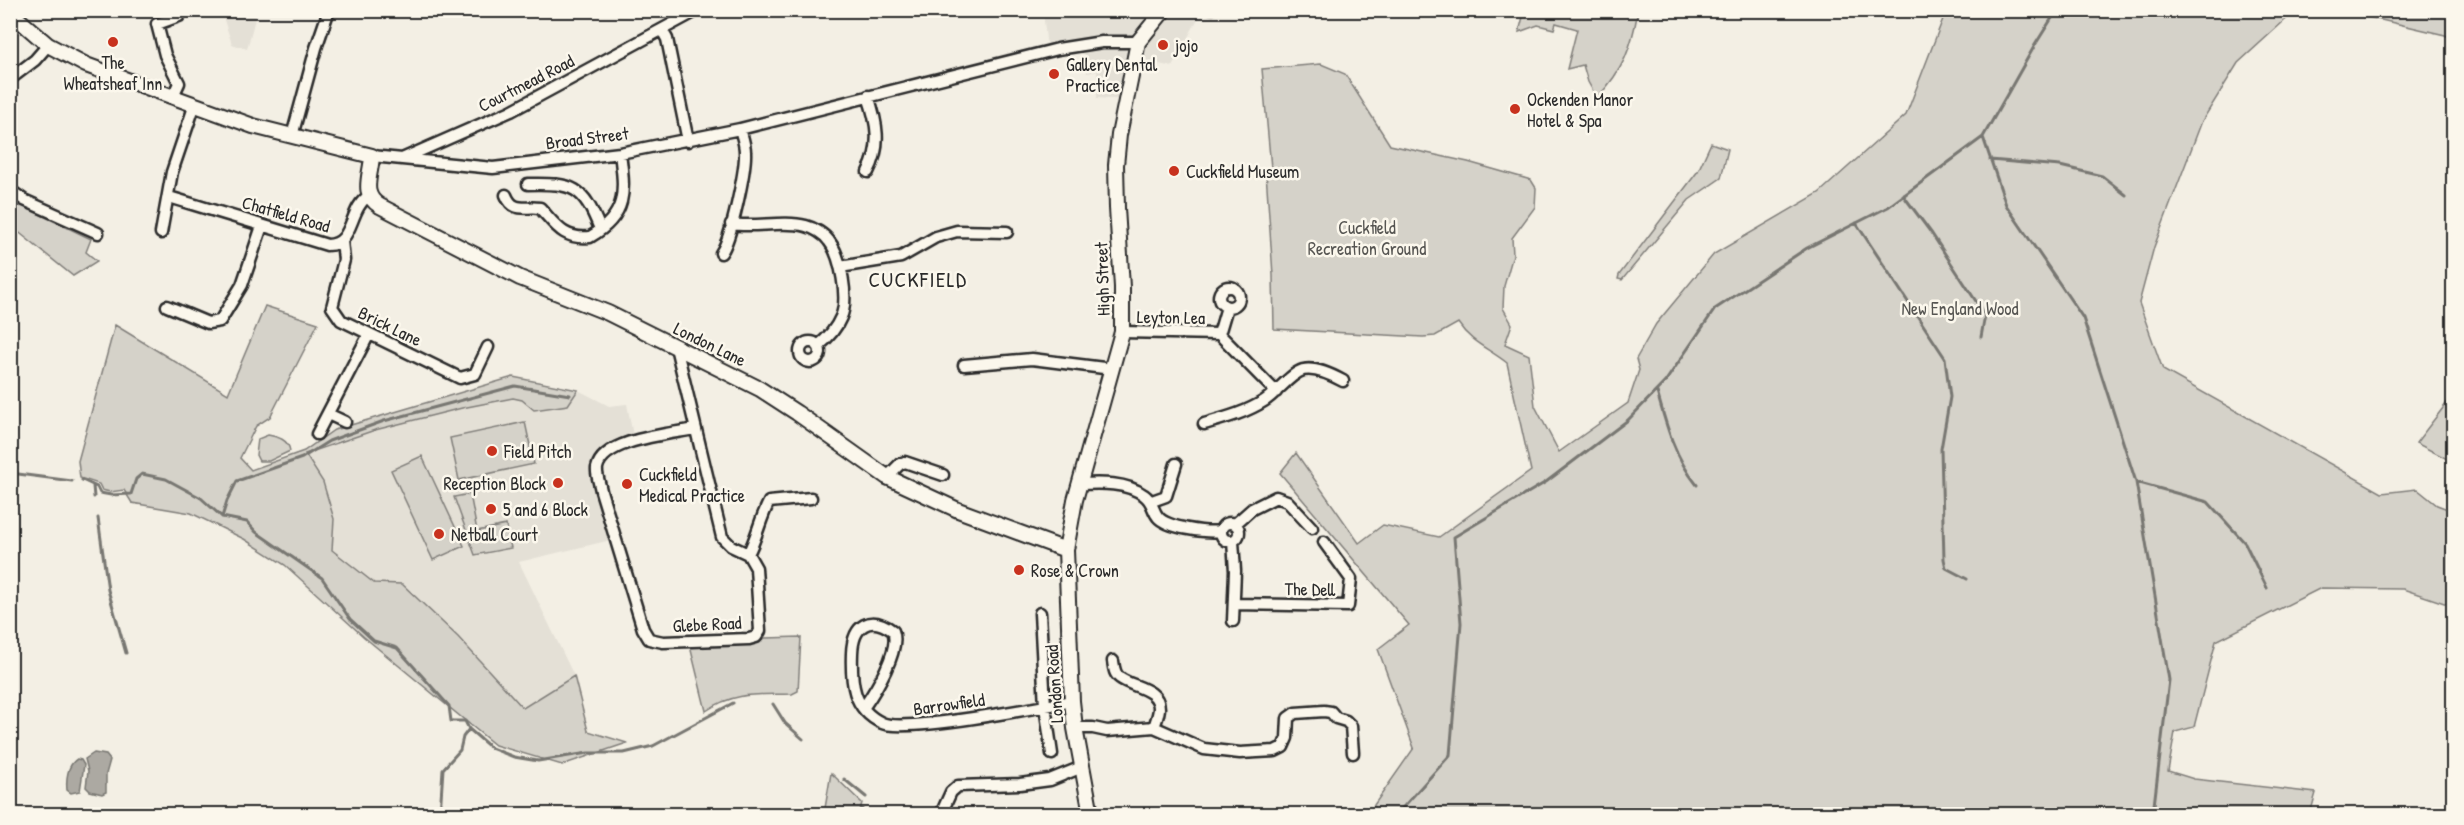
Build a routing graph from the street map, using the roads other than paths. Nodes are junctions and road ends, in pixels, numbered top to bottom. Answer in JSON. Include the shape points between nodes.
{"nodes":[{"id":1,"x":329,"y":10,"type":"edge"},
{"id":2,"x":698,"y":10,"type":"edge"},
{"id":3,"x":1164,"y":10,"type":"edge"},
{"id":4,"x":10,"y":12,"type":"edge"},
{"id":5,"x":179,"y":16,"type":"dead end"},
{"id":6,"x":662,"y":30,"type":"junction"},
{"id":7,"x":1138,"y":42,"type":"junction"},
{"id":8,"x":48,"y":45,"type":"junction"},
{"id":9,"x":11,"y":79,"type":"edge"},
{"id":10,"x":173,"y":96,"type":"junction"},
{"id":11,"x":868,"y":96,"type":"junction"},
{"id":12,"x":195,"y":104,"type":"junction"},
{"id":13,"x":740,"y":129,"type":"junction"},
{"id":14,"x":292,"y":136,"type":"junction"},
{"id":15,"x":688,"y":141,"type":"junction"},
{"id":16,"x":620,"y":153,"type":"junction"},
{"id":17,"x":372,"y":156,"type":"junction"},
{"id":18,"x":401,"y":159,"type":"junction"},
{"id":19,"x":868,"y":172,"type":"dead end"},
{"id":20,"x":528,"y":184,"type":"dead end"},
{"id":21,"x":10,"y":190,"type":"edge"},
{"id":22,"x":506,"y":195,"type":"dead end"},
{"id":23,"x":369,"y":196,"type":"junction"},
{"id":24,"x":169,"y":197,"type":"junction"},
{"id":25,"x":731,"y":224,"type":"junction"},
{"id":26,"x":262,"y":226,"type":"junction"},
{"id":27,"x":600,"y":229,"type":"junction"},
{"id":28,"x":162,"y":232,"type":"dead end"},
{"id":29,"x":1007,"y":232,"type":"dead end"},
{"id":30,"x":98,"y":233,"type":"dead end"},
{"id":31,"x":342,"y":241,"type":"junction"},
{"id":32,"x":722,"y":253,"type":"dead end"},
{"id":33,"x":840,"y":267,"type":"junction"},
{"id":34,"x":167,"y":306,"type":"dead end"},
{"id":35,"x":1227,"y":307,"type":"dead end"},
{"id":36,"x":1122,"y":332,"type":"junction"},
{"id":37,"x":369,"y":334,"type":"junction"},
{"id":38,"x":1219,"y":334,"type":"junction"},
{"id":39,"x":818,"y":346,"type":"dead end"},
{"id":40,"x":488,"y":347,"type":"dead end"},
{"id":41,"x":676,"y":347,"type":"junction"},
{"id":42,"x":700,"y":358,"type":"junction"},
{"id":43,"x":963,"y":365,"type":"dead end"},
{"id":44,"x":1112,"y":369,"type":"junction"},
{"id":45,"x":684,"y":381,"type":"junction"},
{"id":46,"x":1343,"y":381,"type":"dead end"},
{"id":47,"x":1276,"y":392,"type":"junction"},
{"id":48,"x":328,"y":414,"type":"junction"},
{"id":49,"x":345,"y":422,"type":"dead end"},
{"id":50,"x":1204,"y":424,"type":"dead end"},
{"id":51,"x":695,"y":429,"type":"junction"},
{"id":52,"x":317,"y":434,"type":"dead end"},
{"id":53,"x":1176,"y":464,"type":"dead end"},
{"id":54,"x":943,"y":476,"type":"dead end"},
{"id":55,"x":887,"y":477,"type":"junction"},
{"id":56,"x":1080,"y":484,"type":"junction"},
{"id":57,"x":811,"y":498,"type":"dead end"},
{"id":58,"x":1152,"y":501,"type":"junction"},
{"id":59,"x":1235,"y":524,"type":"junction"},
{"id":60,"x":1312,"y":528,"type":"dead end"},
{"id":61,"x":1221,"y":531,"type":"junction"},
{"id":62,"x":1233,"y":541,"type":"junction"},
{"id":63,"x":1324,"y":542,"type":"dead end"},
{"id":64,"x":1066,"y":550,"type":"junction"},
{"id":65,"x":748,"y":554,"type":"junction"},
{"id":66,"x":1234,"y":604,"type":"junction"},
{"id":67,"x":1040,"y":613,"type":"dead end"},
{"id":68,"x":1233,"y":621,"type":"dead end"},
{"id":69,"x":1113,"y":661,"type":"dead end"},
{"id":70,"x":1072,"y":701,"type":"junction"},
{"id":71,"x":1045,"y":706,"type":"junction"},
{"id":72,"x":864,"y":707,"type":"junction"},
{"id":73,"x":1154,"y":727,"type":"junction"},
{"id":74,"x":1075,"y":728,"type":"junction"},
{"id":75,"x":1353,"y":753,"type":"dead end"},
{"id":76,"x":1052,"y":754,"type":"dead end"},
{"id":77,"x":1082,"y":767,"type":"junction"},
{"id":78,"x":941,"y":814,"type":"edge"},
{"id":79,"x":1090,"y":814,"type":"edge"}],
"edges":[{"from":1,"to":14,"type":"street"},
{"from":2,"to":6,"type":"street","name":"Courtmead Road"},
{"from":3,"to":7,"type":"main road","name":"High Street"},
{"from":4,"to":8,"type":"main road","name":"Broad Street"},
{"from":5,"to":10,"type":"street","via":[[157,24],[165,55],[179,83]]},
{"from":6,"to":15,"type":"street"},
{"from":6,"to":18,"type":"street","name":"Courtmead Road","via":[[512,111]]},
{"from":7,"to":11,"type":"street","name":"Broad Street","via":[[1082,44]]},
{"from":7,"to":36,"type":"main road","name":"High Street","via":[[1116,165]]},
{"from":8,"to":9,"type":"street"},
{"from":8,"to":10,"type":"main road","name":"Broad Street","via":[[86,65]]},
{"from":10,"to":12,"type":"main road","name":"Broad Street"},
{"from":11,"to":13,"type":"street","name":"Broad Street"},
{"from":11,"to":19,"type":"street","via":[[878,136]]},
{"from":12,"to":14,"type":"main road","name":"Broad Street"},
{"from":12,"to":24,"type":"street","via":[[171,172]]},
{"from":13,"to":15,"type":"street","name":"Broad Street"},
{"from":13,"to":25,"type":"street","via":[[745,165]]},
{"from":14,"to":17,"type":"main road","name":"Broad Street"},
{"from":15,"to":16,"type":"street","name":"Broad Street"},
{"from":16,"to":18,"type":"street","name":"Broad Street","via":[[493,168]]},
{"from":16,"to":27,"type":"street","via":[[623,198]]},
{"from":17,"to":18,"type":"street","name":"Broad Street"},
{"from":17,"to":23,"type":"main road"},
{"from":20,"to":27,"type":"street","via":[[559,185],[587,198]]},
{"from":21,"to":30,"type":"street"},
{"from":22,"to":27,"type":"street","via":[[518,208],[540,208],[554,227],[568,234],[590,237]]},
{"from":23,"to":31,"type":"street","name":"Chatfield Road","via":[[359,206]]},
{"from":23,"to":41,"type":"main road","name":"London Lane","via":[[380,206],[520,278],[608,313]]},
{"from":24,"to":26,"type":"street","name":"Chatfield Road"},
{"from":24,"to":28,"type":"street"},
{"from":25,"to":32,"type":"street"},
{"from":25,"to":33,"type":"street","via":[[810,228],[829,240]]},
{"from":26,"to":31,"type":"street","name":"Chatfield Road","via":[[327,245]]},
{"from":26,"to":34,"type":"street","via":[[242,285],[220,321],[208,323]]},
{"from":29,"to":33,"type":"street","via":[[957,231],[936,237],[901,257]]},
{"from":31,"to":37,"type":"street","name":"Brick Lane","via":[[344,260],[332,307],[341,320]]},
{"from":33,"to":39,"type":"street","via":[[843,311],[836,328]]},
{"from":35,"to":38,"type":"street","name":"Leyton Lea"},
{"from":36,"to":38,"type":"street","name":"Leyton Lea"},
{"from":36,"to":44,"type":"main road","name":"High Street"},
{"from":37,"to":40,"type":"street","name":"Brick Lane","via":[[460,378],[475,374]]},
{"from":37,"to":48,"type":"street"},
{"from":38,"to":47,"type":"street","name":"Leyton Lea"},
{"from":41,"to":42,"type":"main road","name":"London Lane"},
{"from":41,"to":45,"type":"street"},
{"from":42,"to":45,"type":"street","via":[[686,371]]},
{"from":42,"to":55,"type":"main road","name":"London Lane","via":[[798,412]]},
{"from":43,"to":44,"type":"street","via":[[1032,359]]},
{"from":44,"to":56,"type":"main road","name":"High Street"},
{"from":45,"to":51,"type":"street"},
{"from":46,"to":47,"type":"street","via":[[1306,369],[1294,374]]},
{"from":47,"to":50,"type":"street","via":[[1251,409]]},
{"from":48,"to":49,"type":"street"},
{"from":48,"to":52,"type":"street"},
{"from":51,"to":65,"type":"street","via":[[722,537]]},
{"from":51,"to":65,"type":"street","name":"Glebe Road","via":[[619,446],[602,457],[597,471],[645,635],[663,642],[756,637],[760,631],[758,586],[756,568]]},
{"from":53,"to":58,"type":"street","via":[[1166,496]]},
{"from":54,"to":55,"type":"street","via":[[905,462]]},
{"from":55,"to":64,"type":"main road","name":"London Lane","via":[[958,510]]},
{"from":56,"to":58,"type":"street","via":[[1129,487]]},
{"from":56,"to":64,"type":"main road","name":"High Street"},
{"from":57,"to":65,"type":"street","via":[[769,502]]},
{"from":58,"to":61,"type":"street","via":[[1159,519],[1166,523],[1197,531]]},
{"from":59,"to":60,"type":"street","via":[[1252,509],[1276,497],[1287,501]]},
{"from":59,"to":61,"type":"street","via":[[1226,524]]},
{"from":59,"to":62,"type":"street","via":[[1239,532]]},
{"from":61,"to":62,"type":"street","via":[[1224,540]]},
{"from":62,"to":66,"type":"street"},
{"from":63,"to":66,"type":"street","name":"The Dell","via":[[1351,579],[1348,606]]},
{"from":64,"to":70,"type":"main road","name":"London Road"},
{"from":66,"to":68,"type":"street"},
{"from":67,"to":71,"type":"street"},
{"from":69,"to":73,"type":"street","via":[[1119,678],[1145,689],[1158,700],[1160,710]]},
{"from":70,"to":71,"type":"street","name":"Barrowfield"},
{"from":70,"to":74,"type":"main road","name":"London Road"},
{"from":71,"to":72,"type":"street","name":"Barrowfield","via":[[904,726],[881,722]]},
{"from":71,"to":76,"type":"street"},
{"from":72,"to":72,"type":"street","via":[[851,680],[852,644],[859,629],[872,622],[893,631],[896,643]]},
{"from":73,"to":74,"type":"street","via":[[1107,731]]},
{"from":73,"to":75,"type":"street","via":[[1204,749],[1275,751],[1283,747],[1288,718],[1294,713],[1324,711],[1351,726]]},
{"from":74,"to":77,"type":"main road","name":"London Road"},
{"from":77,"to":78,"type":"street","via":[[1050,780],[958,786]]},
{"from":77,"to":79,"type":"main road","name":"London Road"}]}
